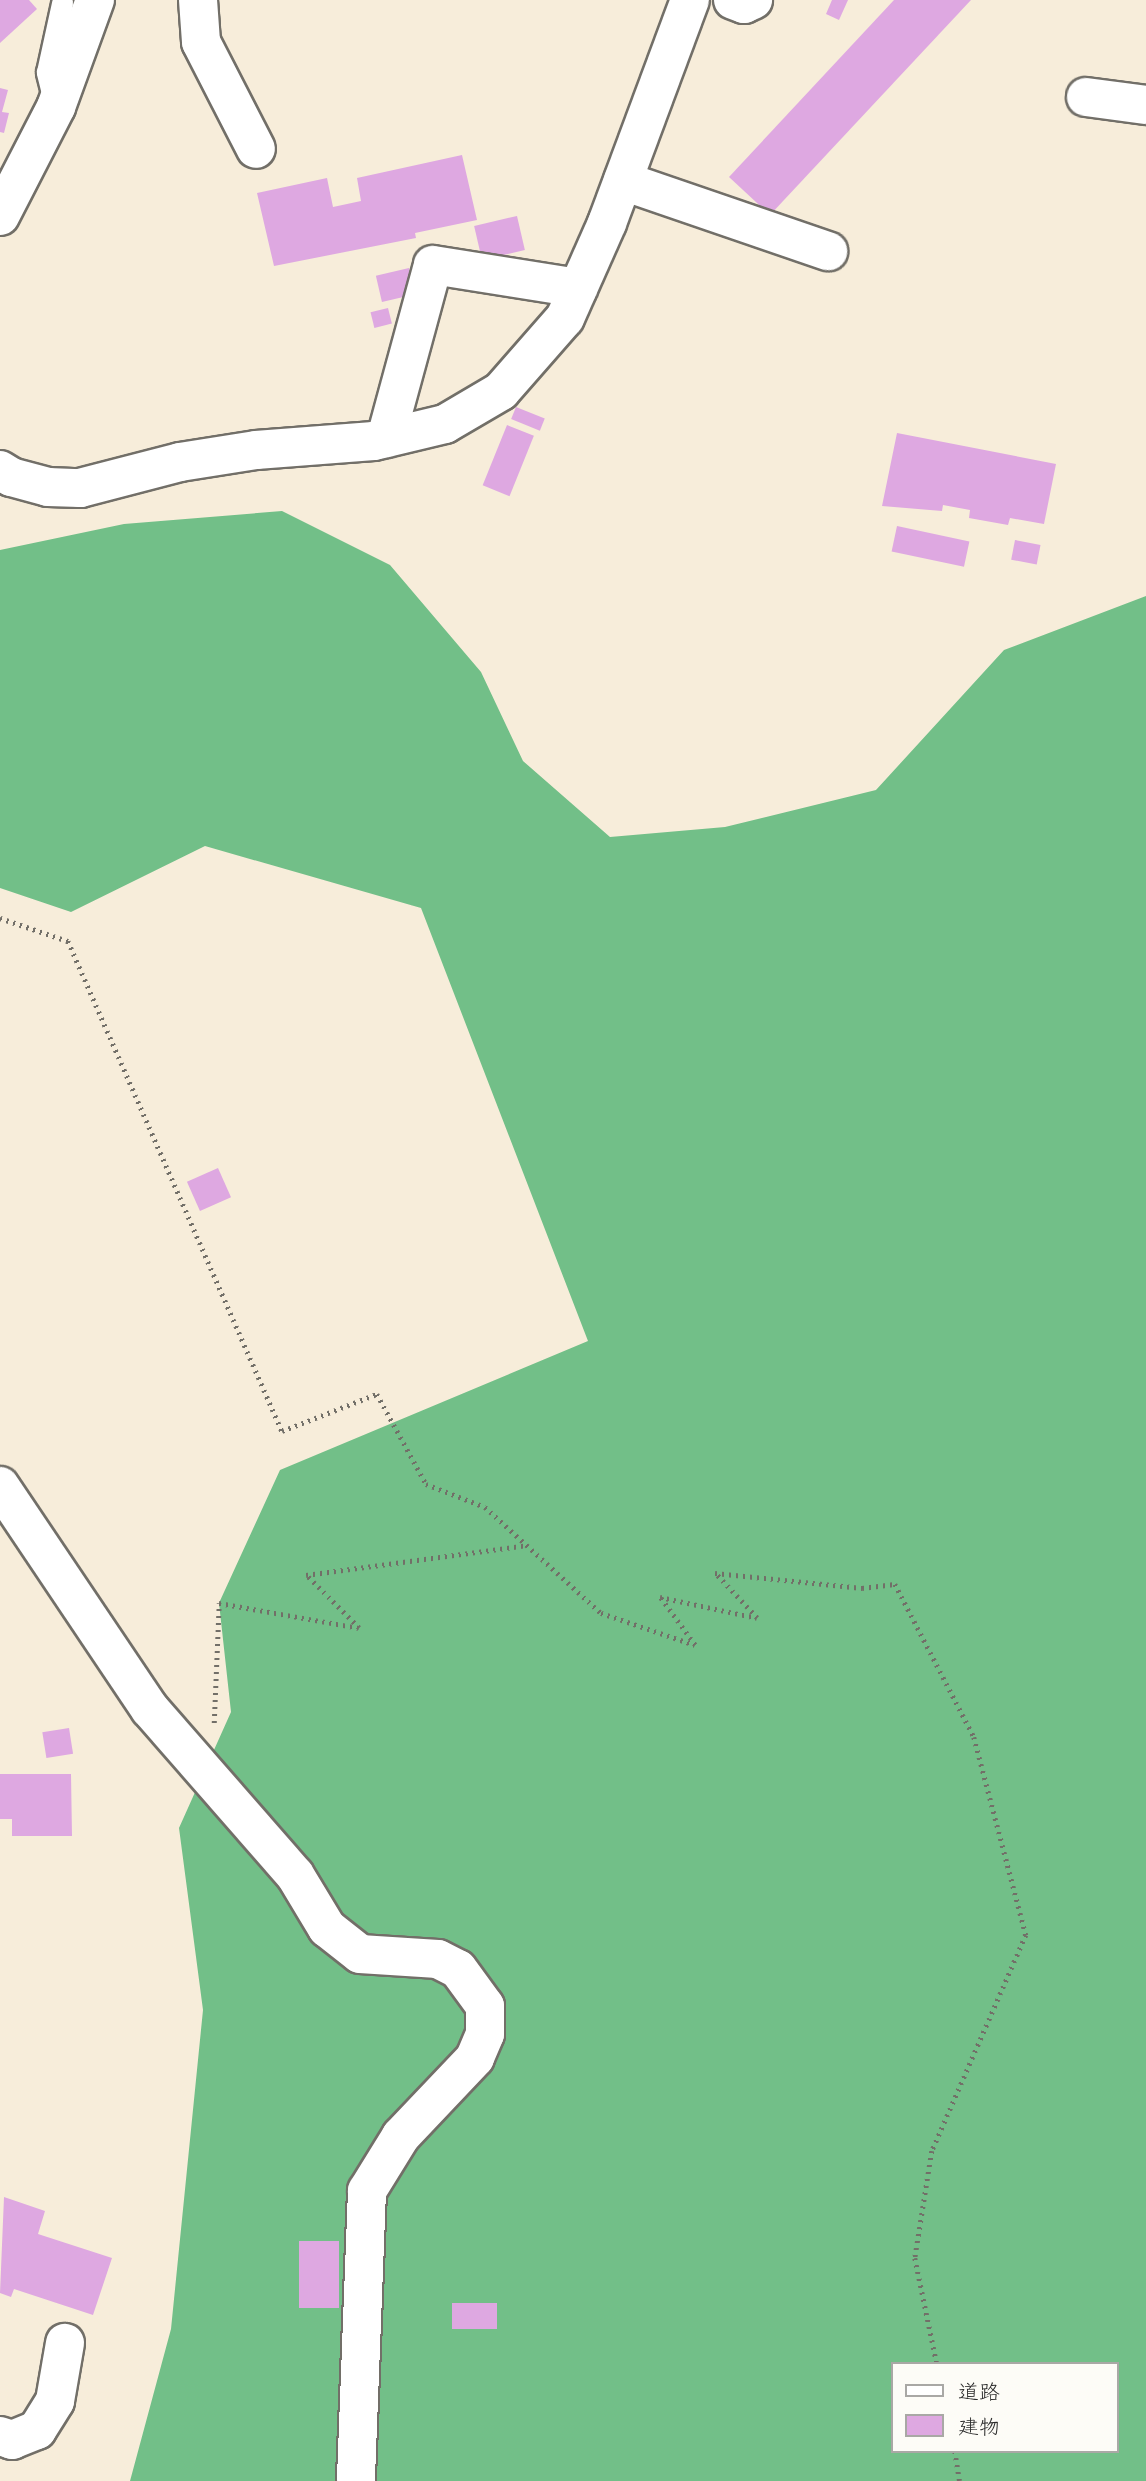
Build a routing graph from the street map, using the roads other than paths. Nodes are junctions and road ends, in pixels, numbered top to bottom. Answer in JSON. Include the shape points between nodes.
{"nodes":[{"id":1,"x":198,"y":0,"type":"edge"},
{"id":2,"x":690,"y":0,"type":"edge"},
{"id":3,"x":733,"y":0,"type":"edge"},
{"id":4,"x":753,"y":0,"type":"edge"},
{"id":5,"x":78,"y":1,"type":"edge"},
{"id":6,"x":1086,"y":97,"type":"dead end"},
{"id":7,"x":1146,"y":105,"type":"edge"},
{"id":8,"x":256,"y":149,"type":"dead end"},
{"id":9,"x":622,"y":181,"type":"junction"},
{"id":10,"x":0,"y":216,"type":"edge"},
{"id":11,"x":828,"y":251,"type":"dead end"},
{"id":12,"x":578,"y":288,"type":"junction"},
{"id":13,"x":386,"y":438,"type":"junction"},
{"id":14,"x":0,"y":470,"type":"edge"},
{"id":15,"x":0,"y":1486,"type":"edge"},
{"id":16,"x":65,"y":2343,"type":"dead end"},
{"id":17,"x":0,"y":2436,"type":"edge"},
{"id":18,"x":355,"y":2481,"type":"edge"}],
"edges":[{"from":1,"to":8,"type":"street","via":[[201,42]]},
{"from":2,"to":9,"type":"street"},
{"from":3,"to":4,"type":"street","via":[[744,4]]},
{"from":5,"to":10,"type":"street","via":[[56,107]]},
{"from":6,"to":7,"type":"street"},
{"from":9,"to":11,"type":"street"},
{"from":9,"to":12,"type":"street"},
{"from":12,"to":13,"type":"street","via":[[565,318],[501,391],[444,424]]},
{"from":12,"to":13,"type":"street","via":[[433,265]]},
{"from":13,"to":14,"type":"street","via":[[180,462],[80,488],[48,487]]},
{"from":15,"to":18,"type":"street","via":[[150,1709],[295,1875],[327,1928],[360,1954],[438,1959],[458,1969],[485,2006],[485,2034],[475,2058],[401,2136],[367,2192]]},
{"from":16,"to":17,"type":"street","via":[[55,2401],[37,2430],[12,2440]]}]}
